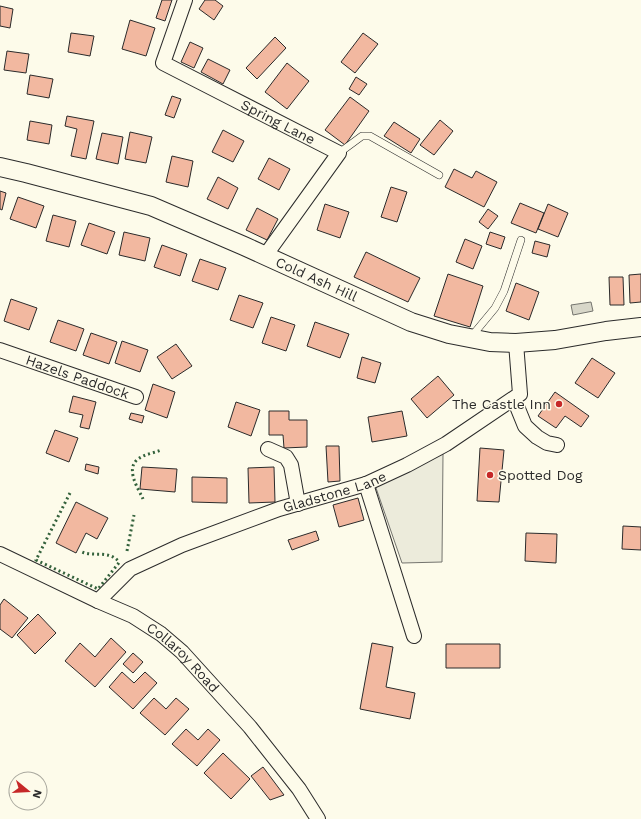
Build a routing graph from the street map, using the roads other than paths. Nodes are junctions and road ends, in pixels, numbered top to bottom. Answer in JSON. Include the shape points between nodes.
{"nodes":[{"id":1,"x":185,"y":0,"type":"edge"},
{"id":2,"x":339,"y":153,"type":"junction"},
{"id":3,"x":0,"y":167,"type":"edge"},
{"id":4,"x":439,"y":175,"type":"dead end"},
{"id":5,"x":521,"y":240,"type":"dead end"},
{"id":6,"x":265,"y":256,"type":"junction"},
{"id":7,"x":641,"y":327,"type":"edge"},
{"id":8,"x":470,"y":338,"type":"junction"},
{"id":9,"x":516,"y":343,"type":"junction"},
{"id":10,"x":0,"y":350,"type":"edge"},
{"id":11,"x":136,"y":398,"type":"dead end"},
{"id":12,"x":514,"y":399,"type":"junction"},
{"id":13,"x":557,"y":445,"type":"dead end"},
{"id":14,"x":268,"y":448,"type":"dead end"},
{"id":15,"x":366,"y":484,"type":"junction"},
{"id":16,"x":298,"y":504,"type":"junction"},
{"id":17,"x":0,"y":554,"type":"edge"},
{"id":18,"x":98,"y":601,"type":"junction"},
{"id":19,"x":414,"y":636,"type":"dead end"},
{"id":20,"x":318,"y":819,"type":"edge"}],
"edges":[{"from":1,"to":2,"type":"street","name":"Spring Lane","via":[[163,63]]},
{"from":2,"to":4,"type":"lane","via":[[362,136],[370,136]]},
{"from":2,"to":6,"type":"street"},
{"from":3,"to":6,"type":"street","name":"Cold Ash Hill","via":[[151,206]]},
{"from":5,"to":8,"type":"lane","via":[[504,291],[495,308]]},
{"from":6,"to":8,"type":"street","name":"Cold Ash Hill","via":[[411,322]]},
{"from":7,"to":9,"type":"street","name":"Cold Ash Hill"},
{"from":8,"to":9,"type":"street","name":"Cold Ash Hill"},
{"from":9,"to":12,"type":"street","via":[[520,394]]},
{"from":10,"to":11,"type":"street","name":"Hazels Paddock"},
{"from":12,"to":13,"type":"street","via":[[525,426],[547,443]]},
{"from":12,"to":15,"type":"street","name":"Gladstone Lane","via":[[446,444]]},
{"from":14,"to":16,"type":"street","via":[[286,457],[291,466]]},
{"from":15,"to":16,"type":"street","name":"Gladstone Lane"},
{"from":15,"to":19,"type":"street"},
{"from":16,"to":18,"type":"street","name":"Gladstone Lane","via":[[182,545],[130,568]]},
{"from":17,"to":18,"type":"street","name":"Collaroy Road"},
{"from":18,"to":20,"type":"street","name":"Collaroy Road","via":[[133,616],[161,634],[182,652],[250,727],[299,789]]}]}
